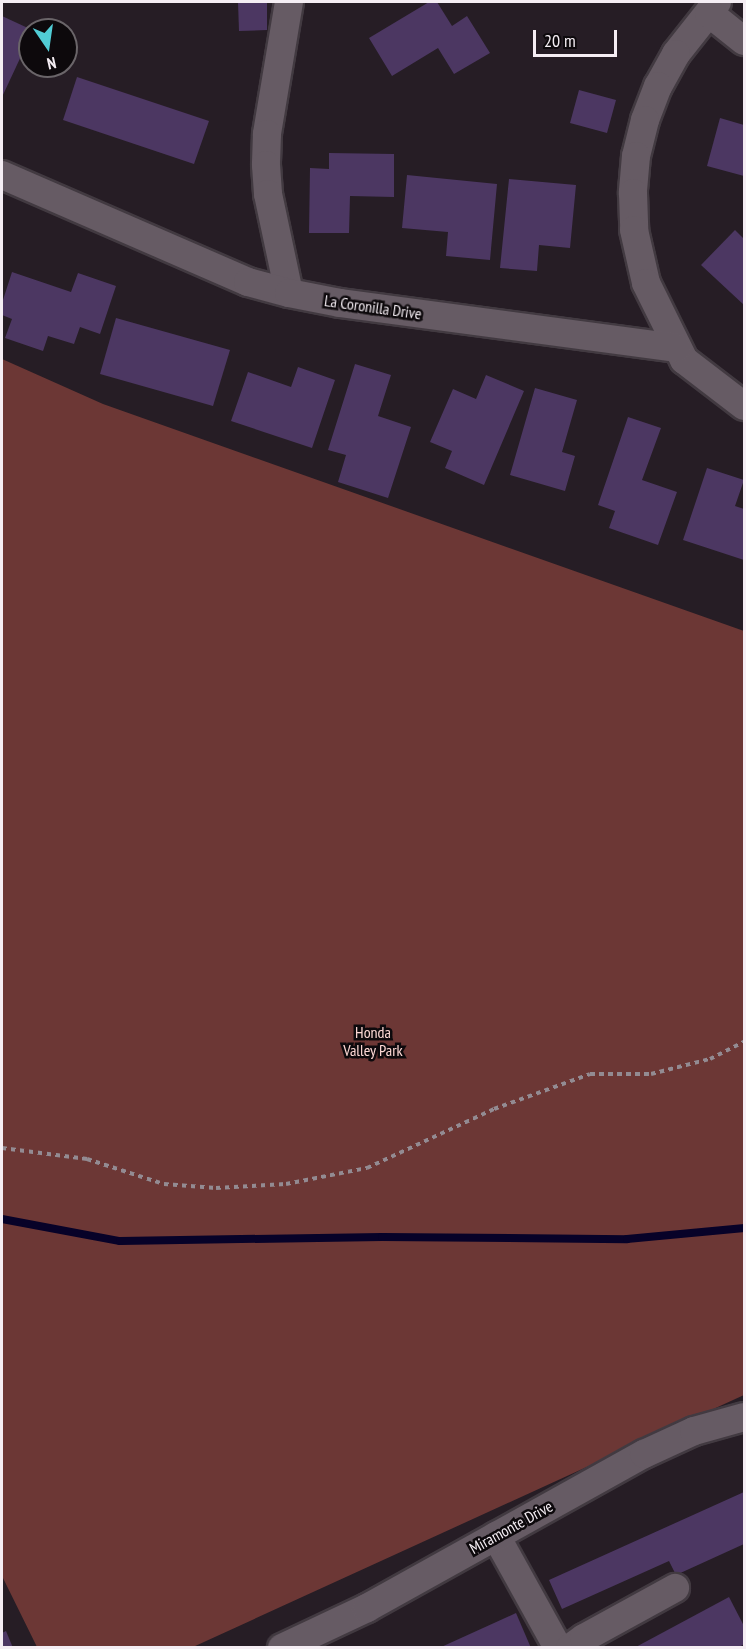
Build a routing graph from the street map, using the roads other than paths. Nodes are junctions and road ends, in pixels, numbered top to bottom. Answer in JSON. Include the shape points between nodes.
{"nodes":[{"id":1,"x":289,"y":2,"type":"edge"},
{"id":2,"x":713,"y":7,"type":"edge"},
{"id":3,"x":744,"y":41,"type":"edge"},
{"id":4,"x":2,"y":175,"type":"edge"},
{"id":5,"x":289,"y":293,"type":"junction"},
{"id":6,"x":677,"y":348,"type":"junction"},
{"id":7,"x":744,"y":406,"type":"edge"},
{"id":8,"x":744,"y":1417,"type":"edge"},
{"id":9,"x":496,"y":1536,"type":"junction"},
{"id":10,"x":675,"y":1588,"type":"dead end"},
{"id":11,"x":282,"y":1647,"type":"edge"},
{"id":12,"x":558,"y":1647,"type":"edge"},
{"id":13,"x":570,"y":1647,"type":"edge"}],
"edges":[{"from":1,"to":5,"type":"street","via":[[267,134],[266,165],[270,206]]},
{"from":2,"to":3,"type":"street"},
{"from":2,"to":6,"type":"street","via":[[676,54],[658,86],[635,165],[634,230],[646,284]]},
{"from":4,"to":5,"type":"street","name":"La Coronilla Drive","via":[[248,282]]},
{"from":5,"to":6,"type":"street","name":"La Coronilla Drive"},
{"from":6,"to":7,"type":"street","via":[[684,360]]},
{"from":8,"to":9,"type":"street","name":"Miramonte Drive","via":[[694,1431],[644,1454]]},
{"from":9,"to":11,"type":"street","name":"Miramonte Drive","via":[[367,1608]]},
{"from":9,"to":12,"type":"street"},
{"from":10,"to":13,"type":"street"}]}
